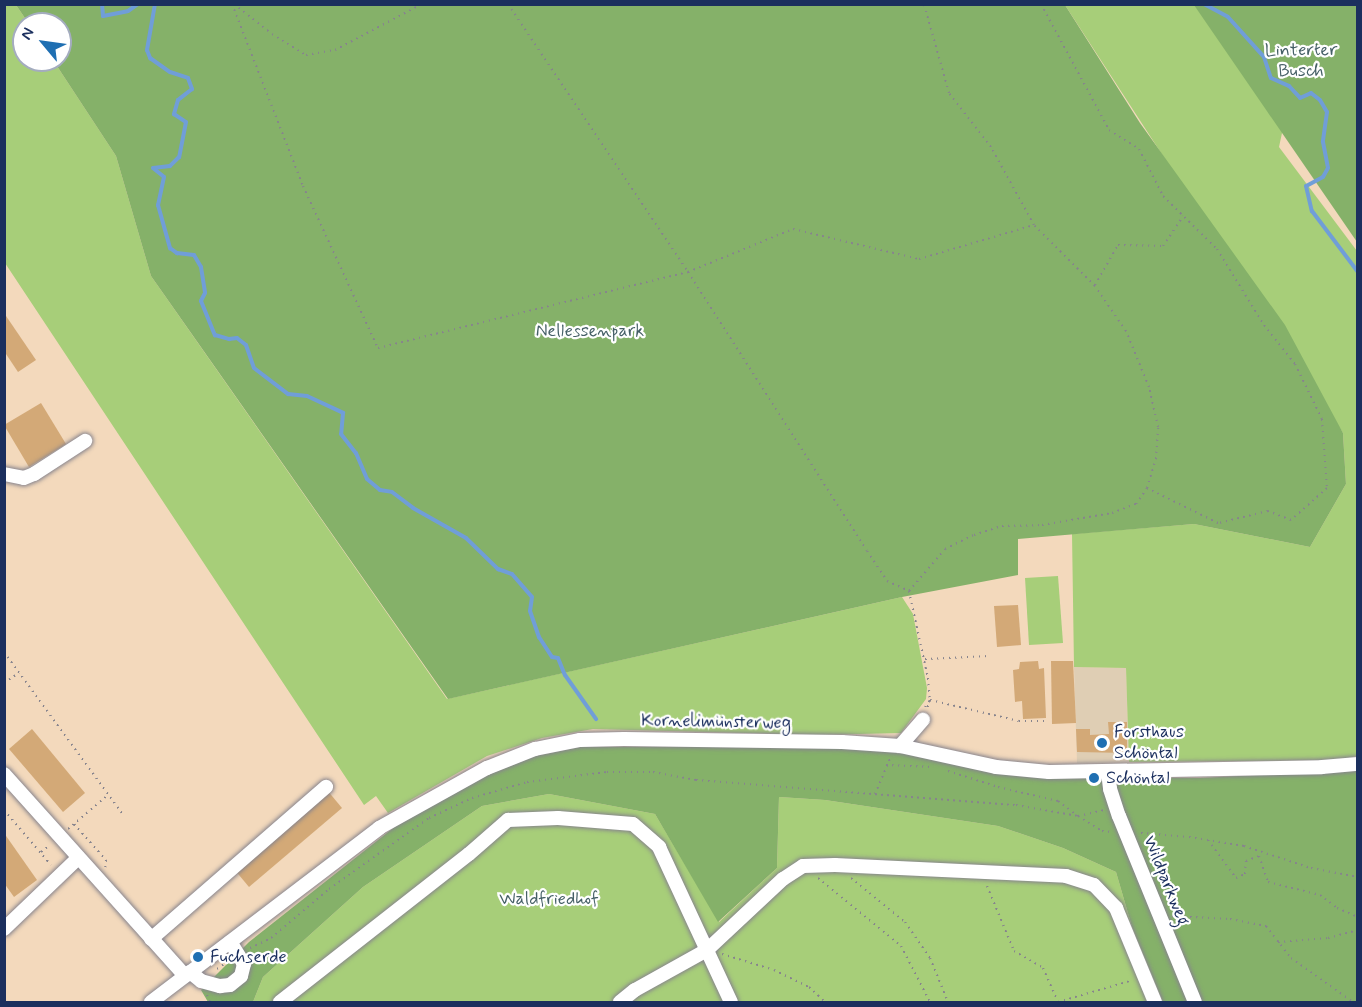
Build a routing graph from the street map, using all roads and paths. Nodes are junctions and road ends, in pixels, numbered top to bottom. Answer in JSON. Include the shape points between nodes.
{"nodes":[{"id":1,"x":233,"y":4,"type":"edge"},
{"id":2,"x":422,"y":4,"type":"edge"},
{"id":3,"x":508,"y":4,"type":"edge"},
{"id":4,"x":924,"y":4,"type":"edge"},
{"id":5,"x":1041,"y":4,"type":"edge"},
{"id":6,"x":1183,"y":216,"type":"junction"},
{"id":7,"x":1034,"y":225,"type":"junction"},
{"id":8,"x":688,"y":272,"type":"junction"},
{"id":9,"x":1095,"y":286,"type":"junction"},
{"id":10,"x":85,"y":441,"type":"dead end"},
{"id":11,"x":4,"y":474,"type":"edge"},
{"id":12,"x":1148,"y":488,"type":"junction"},
{"id":13,"x":909,"y":591,"type":"junction"},
{"id":14,"x":4,"y":652,"type":"edge"},
{"id":15,"x":989,"y":656,"type":"dead end"},
{"id":16,"x":925,"y":659,"type":"junction"},
{"id":17,"x":19,"y":673,"type":"junction"},
{"id":18,"x":4,"y":683,"type":"edge"},
{"id":19,"x":930,"y":700,"type":"junction"},
{"id":20,"x":922,"y":717,"type":"junction"},
{"id":21,"x":1049,"y":721,"type":"dead end"},
{"id":22,"x":900,"y":747,"type":"junction"},
{"id":23,"x":1358,"y":764,"type":"edge"},
{"id":24,"x":886,"y":765,"type":"junction"},
{"id":25,"x":1108,"y":772,"type":"junction"},
{"id":26,"x":4,"y":774,"type":"edge"},
{"id":27,"x":326,"y":787,"type":"dead end"},
{"id":28,"x":875,"y":794,"type":"junction"},
{"id":29,"x":108,"y":795,"type":"junction"},
{"id":30,"x":1117,"y":808,"type":"junction"},
{"id":31,"x":4,"y":810,"type":"edge"},
{"id":32,"x":122,"y":813,"type":"dead end"},
{"id":33,"x":1078,"y":816,"type":"junction"},
{"id":34,"x":74,"y":824,"type":"junction"},
{"id":35,"x":1127,"y":832,"type":"junction"},
{"id":36,"x":59,"y":837,"type":"junction"},
{"id":37,"x":1208,"y":840,"type":"junction"},
{"id":38,"x":41,"y":852,"type":"junction"},
{"id":39,"x":78,"y":858,"type":"junction"},
{"id":40,"x":835,"y":865,"type":"junction"},
{"id":41,"x":803,"y":866,"type":"junction"},
{"id":42,"x":982,"y":872,"type":"junction"},
{"id":43,"x":60,"y":875,"type":"junction"},
{"id":44,"x":1358,"y":877,"type":"edge"},
{"id":45,"x":104,"y":886,"type":"junction"},
{"id":46,"x":1160,"y":916,"type":"junction"},
{"id":47,"x":1358,"y":917,"type":"edge"},
{"id":48,"x":7,"y":921,"type":"edge"},
{"id":49,"x":1358,"y":930,"type":"edge"},
{"id":50,"x":151,"y":939,"type":"junction"},
{"id":51,"x":230,"y":942,"type":"junction"},
{"id":52,"x":1278,"y":942,"type":"junction"},
{"id":53,"x":707,"y":950,"type":"junction"},
{"id":54,"x":239,"y":953,"type":"junction"},
{"id":55,"x":1144,"y":976,"type":"junction"},
{"id":56,"x":192,"y":977,"type":"junction"},
{"id":57,"x":151,"y":1002,"type":"edge"},
{"id":58,"x":280,"y":1002,"type":"edge"},
{"id":59,"x":620,"y":1002,"type":"edge"},
{"id":60,"x":731,"y":1002,"type":"edge"},
{"id":61,"x":825,"y":1002,"type":"edge"},
{"id":62,"x":930,"y":1002,"type":"edge"},
{"id":63,"x":948,"y":1002,"type":"edge"},
{"id":64,"x":1058,"y":1002,"type":"edge"},
{"id":65,"x":1155,"y":1002,"type":"edge"},
{"id":66,"x":1195,"y":1002,"type":"edge"},
{"id":67,"x":1353,"y":1002,"type":"edge"}],
"edges":[{"from":1,"to":2,"type":"path","via":[[306,55],[335,51]]},
{"from":1,"to":8,"type":"path","via":[[303,186],[378,348]]},
{"from":3,"to":8,"type":"path"},
{"from":4,"to":7,"type":"path","via":[[949,93],[991,147]]},
{"from":5,"to":6,"type":"path","via":[[1109,130],[1139,149],[1163,196]]},
{"from":6,"to":9,"type":"path","via":[[1163,246],[1118,246]]},
{"from":6,"to":12,"type":"path","via":[[1217,249],[1264,326],[1295,364],[1322,419],[1327,488],[1291,520],[1268,511],[1218,523]]},
{"from":7,"to":8,"type":"path","via":[[919,259],[794,229]]},
{"from":7,"to":9,"type":"path"},
{"from":8,"to":13,"type":"path","via":[[873,561],[887,581]]},
{"from":9,"to":12,"type":"path","via":[[1126,331],[1149,387],[1158,427],[1156,459]]},
{"from":10,"to":11,"type":"street","via":[[34,474],[24,478]]},
{"from":12,"to":13,"type":"path","via":[[1136,504],[1112,513],[1042,525],[1002,526],[974,535],[945,549]]},
{"from":13,"to":16,"type":"path"},
{"from":14,"to":17,"type":"path"},
{"from":15,"to":16,"type":"path"},
{"from":16,"to":19,"type":"path"},
{"from":17,"to":18,"type":"path"},
{"from":17,"to":29,"type":"path"},
{"from":19,"to":20,"type":"path"},
{"from":19,"to":20,"type":"path"},
{"from":19,"to":21,"type":"path","via":[[1019,721]]},
{"from":20,"to":22,"type":"street"},
{"from":22,"to":24,"type":"path"},
{"from":22,"to":25,"type":"street","name":"Kornelimünsterweg","via":[[1023,771]]},
{"from":22,"to":51,"type":"street","name":"Kornelimünsterweg","via":[[843,742],[624,739],[580,740],[535,749],[487,768],[379,828]]},
{"from":23,"to":25,"type":"street","name":"Kornelimünsterweg"},
{"from":24,"to":28,"type":"path"},
{"from":24,"to":33,"type":"path","via":[[940,768],[1058,801]]},
{"from":25,"to":30,"type":"street","name":"Wildparkweg"},
{"from":26,"to":36,"type":"street"},
{"from":27,"to":50,"type":"street"},
{"from":28,"to":33,"type":"path","via":[[1016,805]]},
{"from":28,"to":54,"type":"path","via":[[696,780],[653,772],[607,772],[527,782],[472,798],[429,818],[270,938]]},
{"from":29,"to":32,"type":"path"},
{"from":29,"to":34,"type":"path"},
{"from":30,"to":33,"type":"path"},
{"from":30,"to":35,"type":"street","name":"Wildparkweg"},
{"from":31,"to":38,"type":"path"},
{"from":33,"to":35,"type":"path","via":[[1102,831]]},
{"from":34,"to":36,"type":"path"},
{"from":34,"to":45,"type":"path","via":[[106,860]]},
{"from":35,"to":37,"type":"path"},
{"from":35,"to":46,"type":"street","name":"Wildparkweg"},
{"from":36,"to":38,"type":"path"},
{"from":36,"to":39,"type":"street"},
{"from":37,"to":44,"type":"path"},
{"from":37,"to":47,"type":"path","via":[[1236,878],[1245,874],[1246,861],[1259,856],[1269,882],[1320,895]]},
{"from":38,"to":43,"type":"path"},
{"from":39,"to":43,"type":"street"},
{"from":39,"to":45,"type":"street"},
{"from":40,"to":41,"type":"street"},
{"from":40,"to":42,"type":"street"},
{"from":40,"to":63,"type":"path","via":[[905,922],[930,958]]},
{"from":41,"to":53,"type":"street","via":[[751,906]]},
{"from":41,"to":62,"type":"path","via":[[901,946]]},
{"from":42,"to":55,"type":"street","via":[[1066,876],[1094,885],[1116,908]]},
{"from":42,"to":64,"type":"path","via":[[1014,951],[1043,968]]},
{"from":43,"to":48,"type":"street"},
{"from":45,"to":50,"type":"street"},
{"from":46,"to":52,"type":"path","via":[[1266,926]]},
{"from":46,"to":66,"type":"street","name":"Wildparkweg"},
{"from":49,"to":52,"type":"path","via":[[1328,938]]},
{"from":50,"to":56,"type":"street"},
{"from":51,"to":54,"type":"street"},
{"from":51,"to":56,"type":"street","name":"Kornelimünsterweg"},
{"from":52,"to":67,"type":"path","via":[[1291,958]]},
{"from":53,"to":58,"type":"street","via":[[659,847],[633,824],[558,818],[508,820]]},
{"from":53,"to":59,"type":"street"},
{"from":53,"to":60,"type":"street"},
{"from":53,"to":61,"type":"path","via":[[774,970],[809,987]]},
{"from":54,"to":56,"type":"path"},
{"from":54,"to":56,"type":"street","via":[[244,964],[241,976],[230,985],[220,986]]},
{"from":55,"to":64,"type":"path"},
{"from":55,"to":65,"type":"street"},
{"from":56,"to":57,"type":"street","name":"Kornelimünsterweg"}]}
